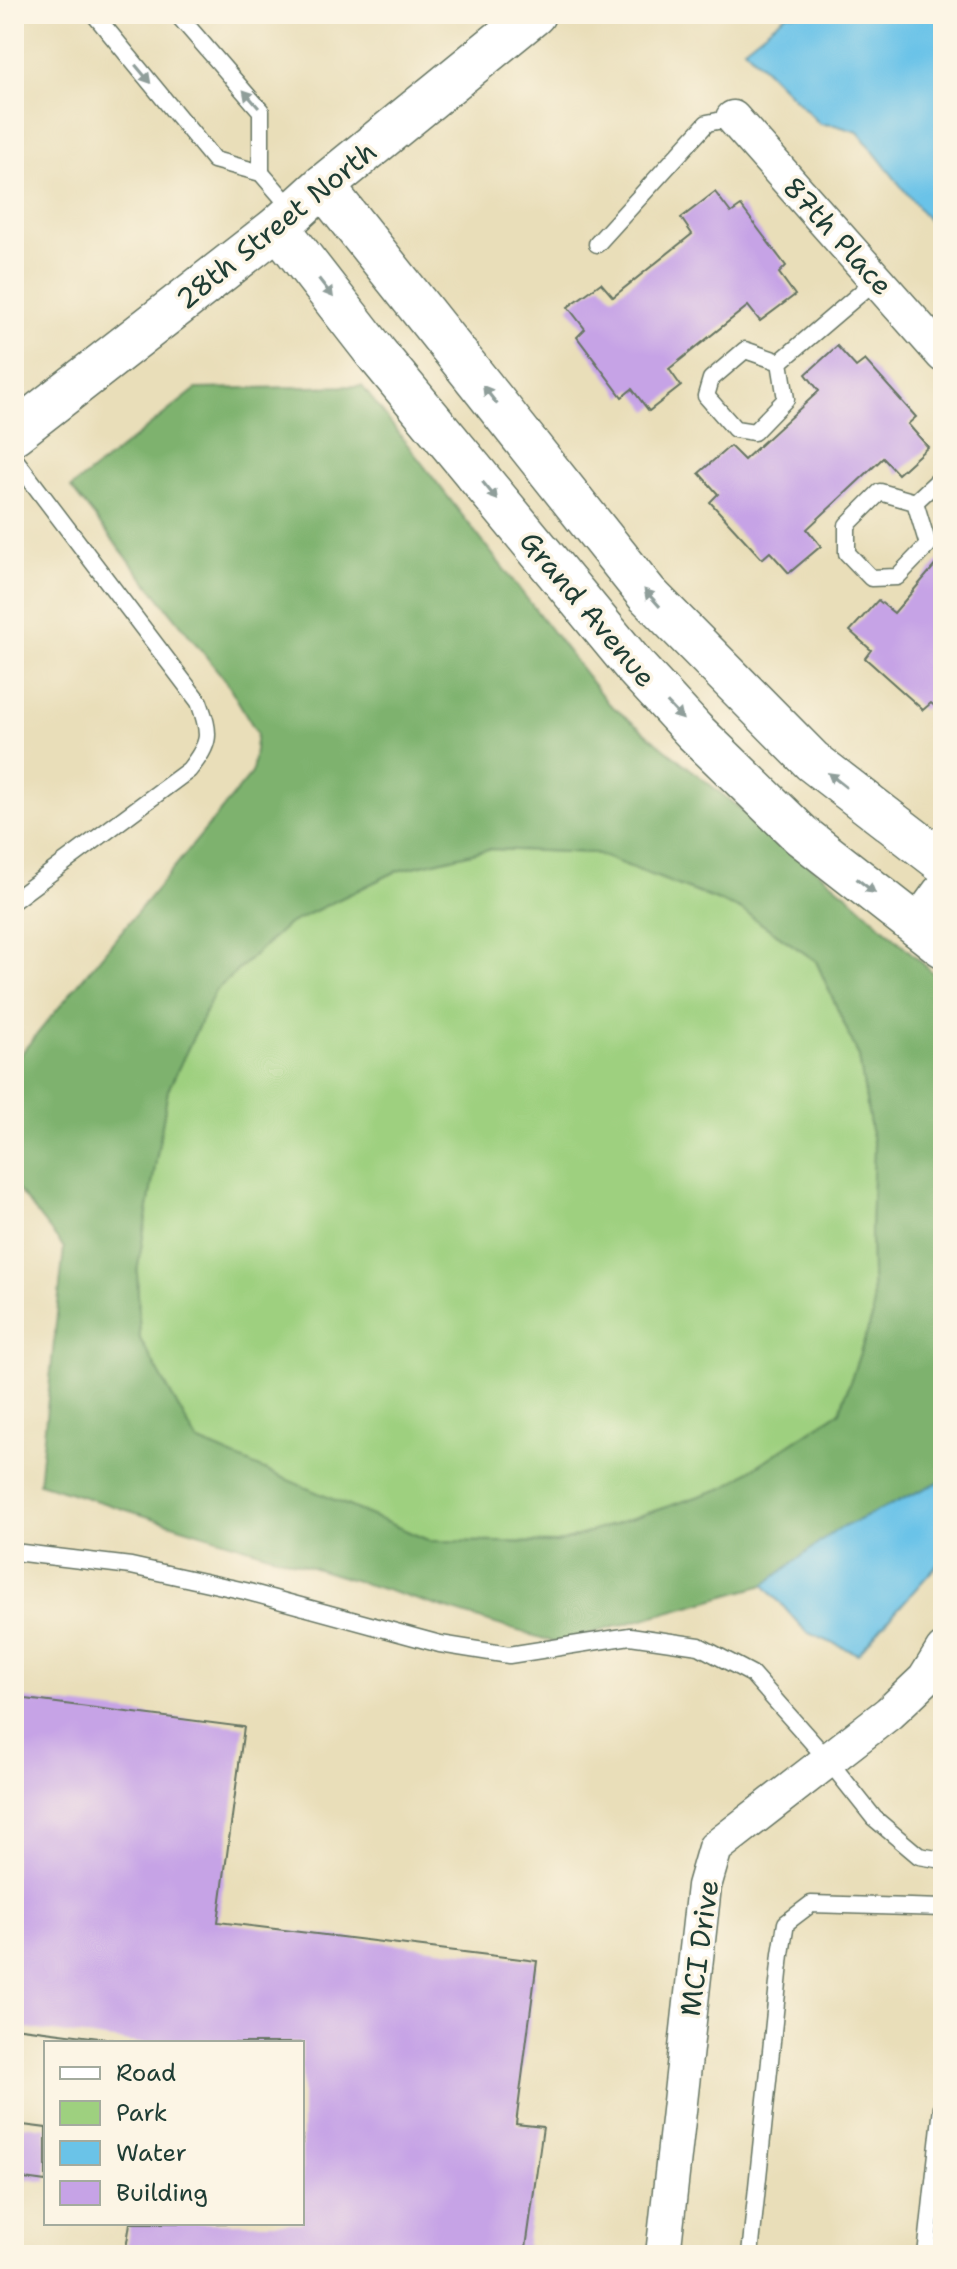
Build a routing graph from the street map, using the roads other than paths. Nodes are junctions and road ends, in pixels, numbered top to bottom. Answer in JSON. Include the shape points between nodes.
{"nodes":[{"id":1,"x":94,"y":14,"type":"edge"},
{"id":2,"x":177,"y":14,"type":"edge"},
{"id":3,"x":534,"y":14,"type":"edge"},
{"id":4,"x":733,"y":118,"type":"joint"},
{"id":5,"x":261,"y":173,"type":"junction"},
{"id":6,"x":299,"y":208,"type":"junction"},
{"id":7,"x":597,"y":244,"type":"dead end"},
{"id":8,"x":876,"y":280,"type":"junction"},
{"id":9,"x":943,"y":355,"type":"edge"},
{"id":10,"x":780,"y":362,"type":"junction"},
{"id":11,"x":14,"y":433,"type":"edge"},
{"id":12,"x":14,"y":458,"type":"edge"},
{"id":13,"x":943,"y":476,"type":"edge"},
{"id":14,"x":915,"y":502,"type":"junction"},
{"id":15,"x":943,"y":862,"type":"edge"},
{"id":16,"x":943,"y":894,"type":"edge"},
{"id":17,"x":14,"y":900,"type":"edge"},
{"id":18,"x":931,"y":937,"type":"edge"},
{"id":19,"x":14,"y":1552,"type":"edge"},
{"id":20,"x":943,"y":1650,"type":"edge"},
{"id":21,"x":828,"y":1760,"type":"junction"},
{"id":22,"x":943,"y":1860,"type":"edge"},
{"id":23,"x":943,"y":1908,"type":"edge"},
{"id":24,"x":943,"y":2098,"type":"edge"},
{"id":25,"x":937,"y":2208,"type":"edge"},
{"id":26,"x":663,"y":2255,"type":"edge"},
{"id":27,"x":750,"y":2255,"type":"edge"},
{"id":28,"x":926,"y":2255,"type":"edge"}],
"edges":[{"from":1,"to":5,"type":"lane","one_way":true,"via":[[214,160]]},
{"from":5,"to":2,"type":"lane","one_way":true,"via":[[261,111]]},
{"from":3,"to":6,"type":"street","name":"28th Street North"},
{"from":4,"to":7,"type":"lane","via":[[707,123]]},
{"from":4,"to":8,"type":"street","name":"87th Place"},
{"from":5,"to":6,"type":"lane"},
{"from":6,"to":11,"type":"street","name":"28th Street North"},
{"from":15,"to":6,"type":"street","name":"Grand Avenue","one_way":true,"via":[[812,761],[706,657]]},
{"from":6,"to":18,"type":"street","name":"Grand Avenue","one_way":true,"via":[[376,353],[636,668],[801,835]]},
{"from":8,"to":9,"type":"street","name":"87th Place"},
{"from":8,"to":10,"type":"lane"},
{"from":10,"to":10,"type":"lane","via":[[786,399],[754,432],[735,429],[706,396],[711,379],[745,350]]},
{"from":12,"to":17,"type":"lane","via":[[199,702],[209,728],[202,753],[189,770]]},
{"from":13,"to":14,"type":"lane"},
{"from":14,"to":14,"type":"lane","via":[[928,545],[897,577],[871,578],[847,553],[847,525],[880,492]]},
{"from":16,"to":18,"type":"street"},
{"from":19,"to":21,"type":"lane","via":[[131,1566],[440,1644],[509,1655],[630,1636],[699,1646],[752,1674]]},
{"from":20,"to":21,"type":"street","name":"MCI Drive","via":[[925,1679]]},
{"from":21,"to":22,"type":"lane","via":[[874,1818],[919,1856]]},
{"from":21,"to":26,"type":"street","name":"MCI Drive","via":[[715,1848],[704,1886]]},
{"from":23,"to":27,"type":"lane","via":[[811,1904],[786,1923]]},
{"from":24,"to":25,"type":"lane"},
{"from":25,"to":28,"type":"lane"}]}
